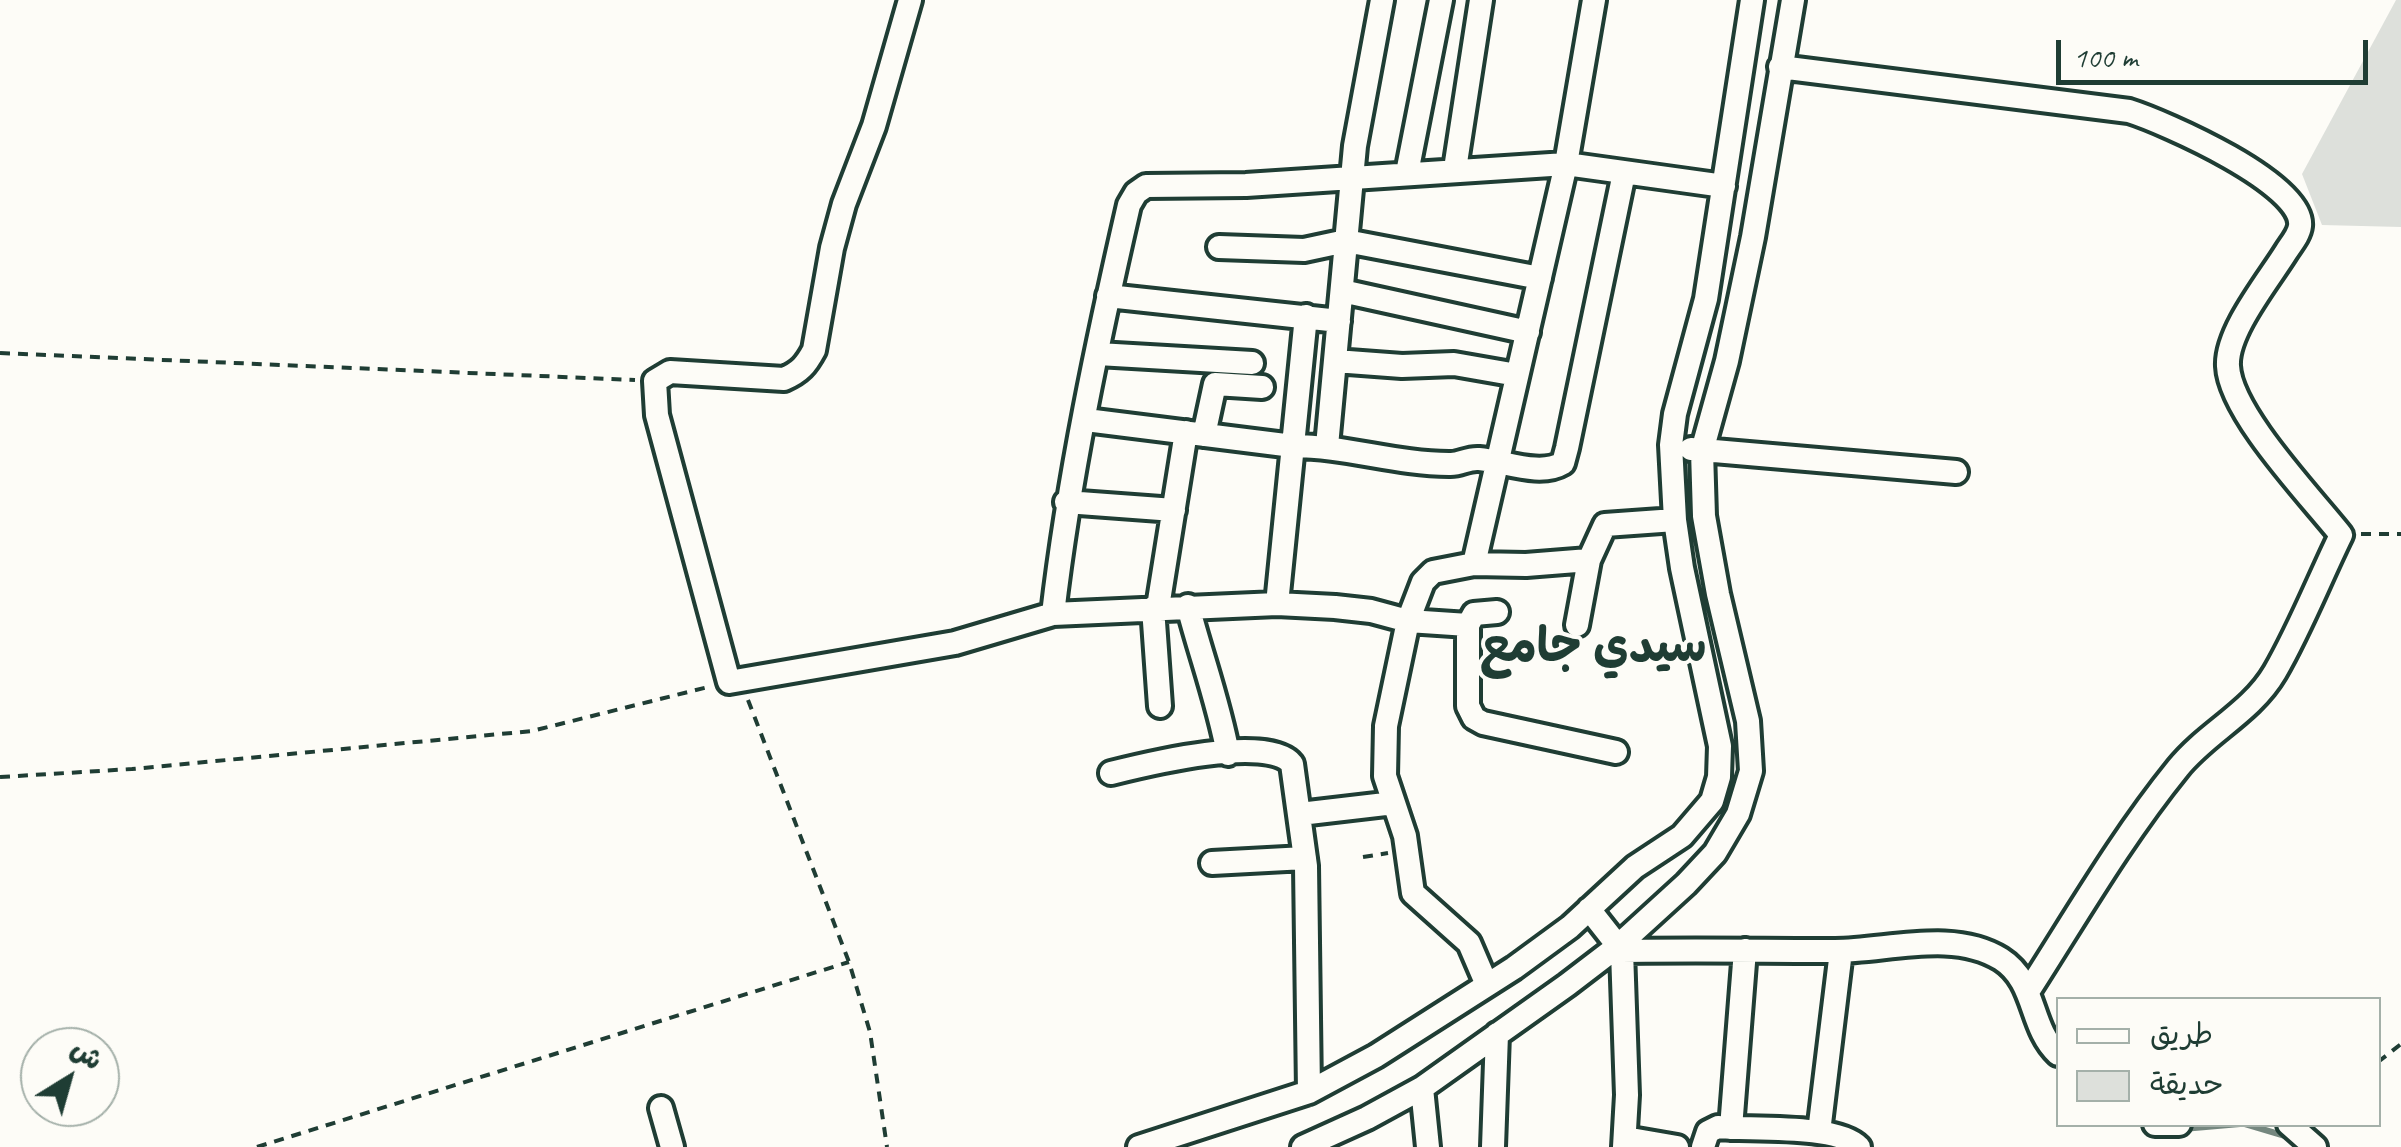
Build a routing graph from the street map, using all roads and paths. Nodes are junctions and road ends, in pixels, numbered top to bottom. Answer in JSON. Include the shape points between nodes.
{"nodes":[{"id":1,"x":910,"y":0,"type":"edge"},
{"id":2,"x":1382,"y":0,"type":"edge"},
{"id":3,"x":1441,"y":0,"type":"edge"},
{"id":4,"x":1481,"y":0,"type":"edge"},
{"id":5,"x":1594,"y":0,"type":"edge"},
{"id":6,"x":1793,"y":0,"type":"edge"},
{"id":7,"x":1748,"y":1,"type":"edge"},
{"id":8,"x":1780,"y":68,"type":"junction"},
{"id":9,"x":1566,"y":164,"type":"junction"},
{"id":10,"x":1455,"y":169,"type":"junction"},
{"id":11,"x":1407,"y":173,"type":"junction"},
{"id":12,"x":1624,"y":173,"type":"junction"},
{"id":13,"x":1351,"y":178,"type":"junction"},
{"id":14,"x":1724,"y":186,"type":"junction"},
{"id":15,"x":1346,"y":242,"type":"junction"},
{"id":16,"x":1219,"y":248,"type":"dead end"},
{"id":17,"x":1540,"y":278,"type":"junction"},
{"id":18,"x":1342,"y":292,"type":"junction"},
{"id":19,"x":1108,"y":296,"type":"junction"},
{"id":20,"x":1306,"y":316,"type":"junction"},
{"id":21,"x":1339,"y":321,"type":"junction"},
{"id":22,"x":1528,"y":332,"type":"junction"},
{"id":23,"x":0,"y":353,"type":"edge"},
{"id":24,"x":1098,"y":354,"type":"junction"},
{"id":25,"x":1335,"y":361,"type":"junction"},
{"id":26,"x":1252,"y":363,"type":"dead end"},
{"id":27,"x":1517,"y":375,"type":"junction"},
{"id":28,"x":654,"y":381,"type":"junction"},
{"id":29,"x":1262,"y":387,"type":"dead end"},
{"id":30,"x":1086,"y":420,"type":"junction"},
{"id":31,"x":1195,"y":434,"type":"junction"},
{"id":32,"x":1672,"y":445,"type":"junction"},
{"id":33,"x":1293,"y":446,"type":"junction"},
{"id":34,"x":1328,"y":446,"type":"junction"},
{"id":35,"x":1702,"y":450,"type":"junction"},
{"id":36,"x":1498,"y":461,"type":"junction"},
{"id":37,"x":1956,"y":472,"type":"dead end"},
{"id":38,"x":1066,"y":502,"type":"junction"},
{"id":39,"x":1174,"y":510,"type":"junction"},
{"id":40,"x":1675,"y":520,"type":"junction"},
{"id":41,"x":2401,"y":534,"type":"edge"},
{"id":42,"x":2341,"y":535,"type":"junction"},
{"id":43,"x":1589,"y":560,"type":"junction"},
{"id":44,"x":1474,"y":564,"type":"junction"},
{"id":45,"x":1277,"y":604,"type":"junction"},
{"id":46,"x":1188,"y":606,"type":"junction"},
{"id":47,"x":1156,"y":607,"type":"junction"},
{"id":48,"x":1497,"y":612,"type":"dead end"},
{"id":49,"x":1053,"y":614,"type":"junction"},
{"id":50,"x":1408,"y":621,"type":"junction"},
{"id":51,"x":1468,"y":625,"type":"junction"},
{"id":52,"x":1577,"y":625,"type":"dead end"},
{"id":53,"x":734,"y":681,"type":"junction"},
{"id":54,"x":1160,"y":706,"type":"dead end"},
{"id":55,"x":1616,"y":752,"type":"dead end"},
{"id":56,"x":1228,"y":754,"type":"junction"},
{"id":57,"x":1112,"y":773,"type":"dead end"},
{"id":58,"x":0,"y":778,"type":"edge"},
{"id":59,"x":1394,"y":803,"type":"junction"},
{"id":60,"x":1300,"y":814,"type":"junction"},
{"id":61,"x":1305,"y":858,"type":"junction"},
{"id":62,"x":1212,"y":863,"type":"dead end"},
{"id":63,"x":1589,"y":909,"type":"junction"},
{"id":64,"x":1620,"y":948,"type":"junction"},
{"id":65,"x":1745,"y":950,"type":"junction"},
{"id":66,"x":1841,"y":951,"type":"junction"},
{"id":67,"x":849,"y":962,"type":"junction"},
{"id":68,"x":1487,"y":986,"type":"junction"},
{"id":69,"x":2029,"y":990,"type":"junction"},
{"id":70,"x":1497,"y":1034,"type":"junction"},
{"id":71,"x":2401,"y":1044,"type":"edge"},
{"id":72,"x":2056,"y":1052,"type":"edge"},
{"id":73,"x":2381,"y":1060,"type":"edge"},
{"id":74,"x":1422,"y":1088,"type":"junction"},
{"id":75,"x":1309,"y":1092,"type":"junction"},
{"id":76,"x":660,"y":1108,"type":"dead end"},
{"id":77,"x":2292,"y":1127,"type":"edge"},
{"id":78,"x":1732,"y":1128,"type":"junction"},
{"id":79,"x":1820,"y":1132,"type":"junction"},
{"id":80,"x":1197,"y":1138,"type":"edge"},
{"id":81,"x":1625,"y":1142,"type":"edge"},
{"id":82,"x":1311,"y":1146,"type":"edge"},
{"id":83,"x":257,"y":1147,"type":"edge"},
{"id":84,"x":672,"y":1147,"type":"edge"},
{"id":85,"x":887,"y":1147,"type":"edge"},
{"id":86,"x":1139,"y":1147,"type":"edge"},
{"id":87,"x":1428,"y":1147,"type":"edge"},
{"id":88,"x":1494,"y":1147,"type":"edge"},
{"id":89,"x":1677,"y":1147,"type":"edge"},
{"id":90,"x":1703,"y":1147,"type":"edge"},
{"id":91,"x":1859,"y":1147,"type":"edge"},
{"id":92,"x":2315,"y":1147,"type":"edge"}],
"edges":[{"from":1,"to":28,"type":"street","via":[[844,204],[806,363],[784,378],[670,372]]},
{"from":2,"to":13,"type":"street"},
{"from":3,"to":11,"type":"street"},
{"from":4,"to":10,"type":"street"},
{"from":5,"to":9,"type":"street"},
{"from":6,"to":8,"type":"street"},
{"from":7,"to":14,"type":"street"},
{"from":8,"to":35,"type":"street","via":[[1749,254]]},
{"from":8,"to":42,"type":"street","via":[[2129,112],[2164,122],[2274,186],[2292,202],[2301,224],[2239,327],[2228,370],[2259,432]]},
{"from":9,"to":10,"type":"street"},
{"from":9,"to":12,"type":"street"},
{"from":9,"to":17,"type":"street"},
{"from":10,"to":11,"type":"street"},
{"from":11,"to":13,"type":"street"},
{"from":12,"to":14,"type":"street"},
{"from":12,"to":36,"type":"street","via":[[1563,463],[1536,468]]},
{"from":13,"to":15,"type":"street"},
{"from":13,"to":19,"type":"street","via":[[1146,186],[1129,205]]},
{"from":14,"to":32,"type":"street"},
{"from":15,"to":16,"type":"street","via":[[1304,250]]},
{"from":15,"to":17,"type":"street"},
{"from":15,"to":18,"type":"street"},
{"from":17,"to":22,"type":"street"},
{"from":18,"to":21,"type":"street"},
{"from":18,"to":22,"type":"street"},
{"from":19,"to":20,"type":"street"},
{"from":19,"to":24,"type":"street"},
{"from":20,"to":21,"type":"street"},
{"from":20,"to":33,"type":"street"},
{"from":21,"to":25,"type":"street"},
{"from":22,"to":27,"type":"street"},
{"from":23,"to":28,"type":"path"},
{"from":24,"to":26,"type":"street"},
{"from":24,"to":30,"type":"street"},
{"from":25,"to":27,"type":"street","via":[[1454,364]]},
{"from":25,"to":34,"type":"street"},
{"from":27,"to":36,"type":"street"},
{"from":28,"to":53,"type":"street","via":[[657,416]]},
{"from":29,"to":31,"type":"street","via":[[1214,384]]},
{"from":30,"to":31,"type":"street"},
{"from":30,"to":38,"type":"street"},
{"from":31,"to":33,"type":"street"},
{"from":31,"to":39,"type":"street"},
{"from":32,"to":35,"type":"street"},
{"from":32,"to":40,"type":"street"},
{"from":33,"to":34,"type":"street"},
{"from":33,"to":45,"type":"street"},
{"from":34,"to":36,"type":"street","via":[[1454,465],[1470,458]]},
{"from":35,"to":37,"type":"street"},
{"from":35,"to":64,"type":"street","via":[[1704,516],[1748,721],[1751,771],[1738,814],[1714,854]]},
{"from":36,"to":44,"type":"street"},
{"from":38,"to":39,"type":"street"},
{"from":38,"to":49,"type":"street"},
{"from":39,"to":47,"type":"street"},
{"from":40,"to":43,"type":"street","via":[[1605,525]]},
{"from":40,"to":63,"type":"street","via":[[1714,707],[1719,777],[1712,801],[1682,836]]},
{"from":41,"to":42,"type":"path"},
{"from":42,"to":69,"type":"street","via":[[2275,672],[2255,700],[2180,766]]},
{"from":43,"to":44,"type":"street"},
{"from":43,"to":52,"type":"street"},
{"from":44,"to":50,"type":"street","via":[[1433,572]]},
{"from":45,"to":46,"type":"street"},
{"from":45,"to":50,"type":"street","via":[[1371,611]]},
{"from":46,"to":47,"type":"street"},
{"from":46,"to":56,"type":"street"},
{"from":47,"to":49,"type":"street"},
{"from":47,"to":54,"type":"street"},
{"from":48,"to":51,"type":"street","via":[[1474,614]]},
{"from":49,"to":53,"type":"street","via":[[955,643]]},
{"from":50,"to":51,"type":"street"},
{"from":50,"to":59,"type":"street","via":[[1386,726],[1385,776]]},
{"from":51,"to":55,"type":"street","via":[[1468,706],[1474,718]]},
{"from":53,"to":58,"type":"path","via":[[532,731]]},
{"from":53,"to":67,"type":"path"},
{"from":56,"to":57,"type":"street"},
{"from":56,"to":60,"type":"street","via":[[1273,752],[1287,758]]},
{"from":59,"to":60,"type":"street"},
{"from":59,"to":68,"type":"street","via":[[1413,893],[1469,944]]},
{"from":60,"to":61,"type":"street"},
{"from":61,"to":62,"type":"street"},
{"from":61,"to":75,"type":"street"},
{"from":63,"to":64,"type":"street"},
{"from":63,"to":68,"type":"street"},
{"from":64,"to":65,"type":"street"},
{"from":64,"to":70,"type":"street"},
{"from":64,"to":81,"type":"street"},
{"from":65,"to":66,"type":"street"},
{"from":65,"to":78,"type":"street"},
{"from":66,"to":69,"type":"street","via":[[1966,947],[2002,960]]},
{"from":66,"to":79,"type":"street"},
{"from":67,"to":83,"type":"path"},
{"from":67,"to":85,"type":"path","via":[[870,1032]]},
{"from":68,"to":75,"type":"street"},
{"from":69,"to":72,"type":"street","via":[[2037,1021]]},
{"from":70,"to":74,"type":"street"},
{"from":70,"to":88,"type":"street"},
{"from":71,"to":73,"type":"path"},
{"from":74,"to":82,"type":"street"},
{"from":74,"to":87,"type":"street"},
{"from":75,"to":80,"type":"street"},
{"from":76,"to":84,"type":"street"},
{"from":77,"to":92,"type":"street"},
{"from":78,"to":79,"type":"street"},
{"from":78,"to":90,"type":"street","via":[[1712,1128]]},
{"from":79,"to":91,"type":"street"},
{"from":80,"to":86,"type":"street"},
{"from":81,"to":89,"type":"street"}]}
